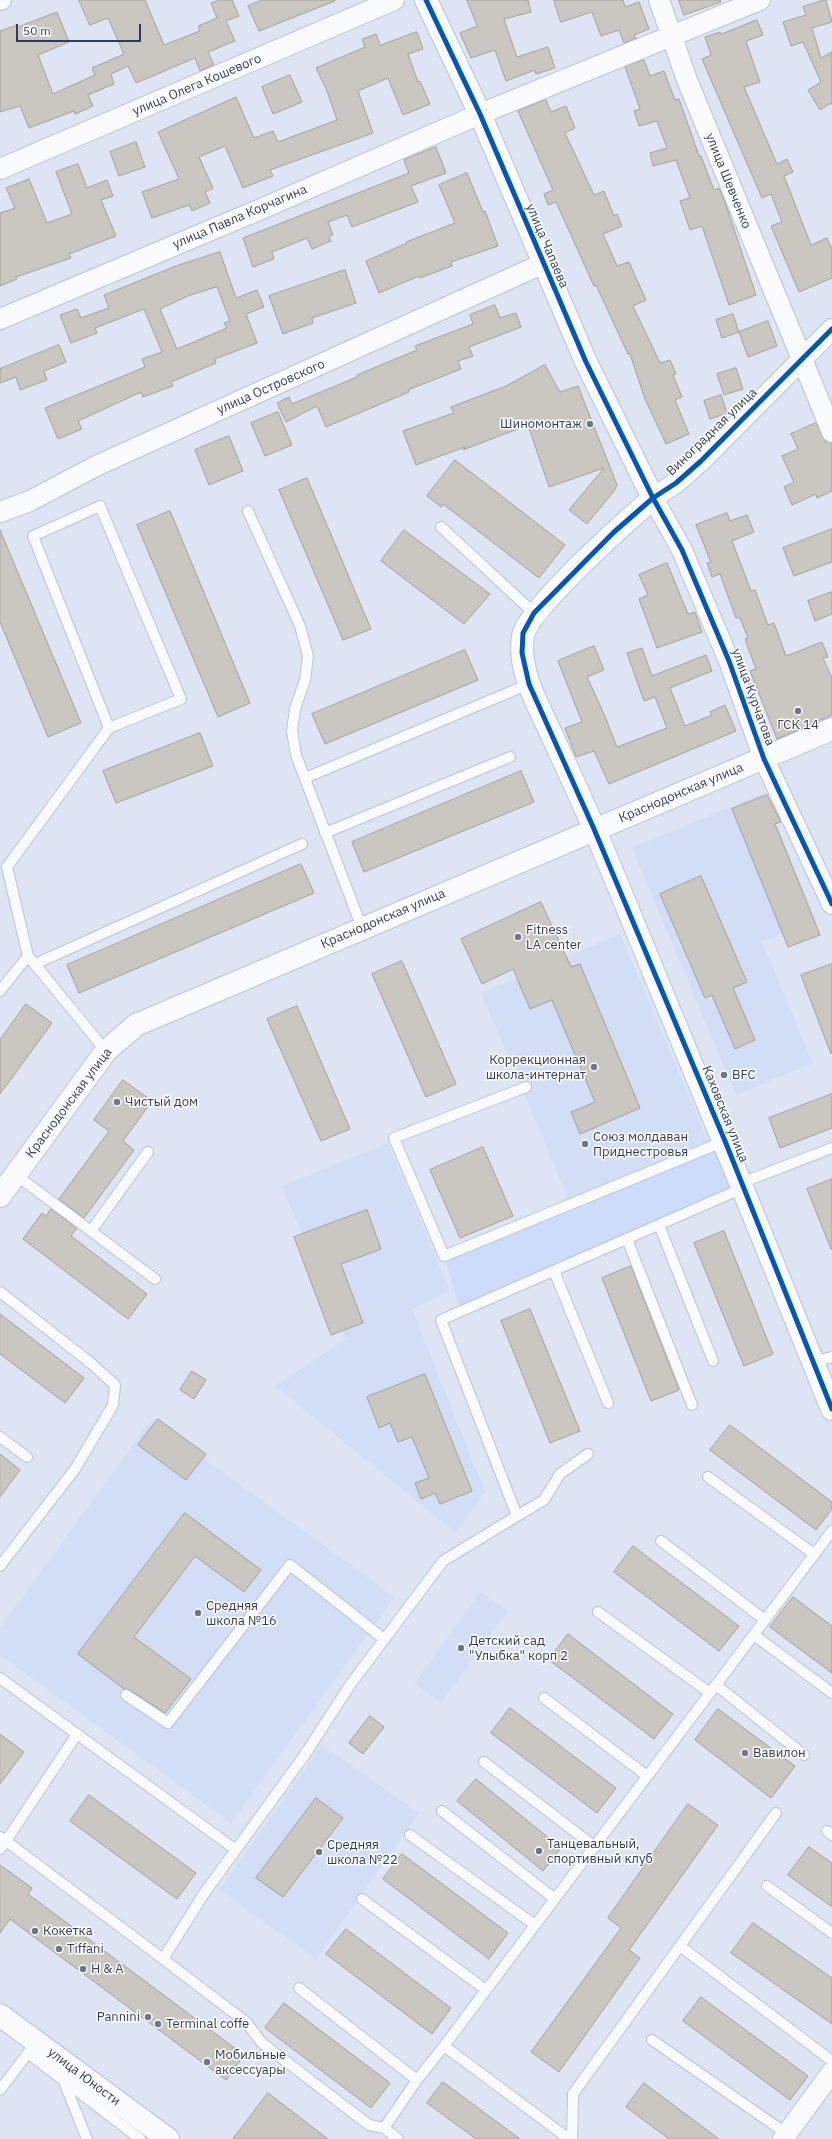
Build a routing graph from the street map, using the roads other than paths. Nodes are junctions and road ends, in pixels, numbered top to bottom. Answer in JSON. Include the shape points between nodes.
{"nodes":[{"id":1,"x":394,"y":0,"type":"edge"},
{"id":2,"x":426,"y":0,"type":"edge"},
{"id":3,"x":659,"y":0,"type":"edge"},
{"id":4,"x":760,"y":0,"type":"edge"},
{"id":5,"x":672,"y":35,"type":"junction"},
{"id":6,"x":480,"y":114,"type":"junction"},
{"id":7,"x":0,"y":169,"type":"edge"},
{"id":8,"x":542,"y":264,"type":"junction"},
{"id":9,"x":0,"y":318,"type":"edge"},
{"id":10,"x":832,"y":329,"type":"edge"},
{"id":11,"x":802,"y":360,"type":"junction"},
{"id":12,"x":832,"y":432,"type":"edge"},
{"id":13,"x":653,"y":498,"type":"junction"},
{"id":14,"x":248,"y":511,"type":"dead end"},
{"id":15,"x":0,"y":512,"type":"edge"},
{"id":16,"x":441,"y":527,"type":"dead end"},
{"id":17,"x":534,"y":613,"type":"junction"},
{"id":18,"x":529,"y":684,"type":"junction"},
{"id":19,"x":109,"y":728,"type":"junction"},
{"id":20,"x":832,"y":729,"type":"edge"},
{"id":21,"x":510,"y":757,"type":"dead end"},
{"id":22,"x":764,"y":759,"type":"junction"},
{"id":23,"x":305,"y":778,"type":"junction"},
{"id":24,"x":594,"y":829,"type":"junction"},
{"id":25,"x":325,"y":833,"type":"junction"},
{"id":26,"x":302,"y":844,"type":"dead end"},
{"id":27,"x":832,"y":904,"type":"edge"},
{"id":28,"x":362,"y":928,"type":"junction"},
{"id":29,"x":28,"y":956,"type":"junction"},
{"id":30,"x":35,"y":964,"type":"junction"},
{"id":31,"x":0,"y":991,"type":"edge"},
{"id":32,"x":106,"y":1051,"type":"junction"},
{"id":33,"x":526,"y":1087,"type":"dead end"},
{"id":34,"x":725,"y":1141,"type":"junction"},
{"id":35,"x":832,"y":1148,"type":"edge"},
{"id":36,"x":148,"y":1152,"type":"dead end"},
{"id":37,"x":16,"y":1175,"type":"junction"},
{"id":38,"x":742,"y":1185,"type":"junction"},
{"id":39,"x":0,"y":1196,"type":"edge"},
{"id":40,"x":659,"y":1225,"type":"junction"},
{"id":41,"x":91,"y":1231,"type":"junction"},
{"id":42,"x":627,"y":1239,"type":"junction"},
{"id":43,"x":554,"y":1271,"type":"junction"},
{"id":44,"x":155,"y":1280,"type":"dead end"},
{"id":45,"x":0,"y":1292,"type":"edge"},
{"id":46,"x":823,"y":1360,"type":"edge"},
{"id":47,"x":713,"y":1361,"type":"dead end"},
{"id":48,"x":608,"y":1403,"type":"dead end"},
{"id":49,"x":692,"y":1405,"type":"dead end"},
{"id":50,"x":832,"y":1409,"type":"edge"},
{"id":51,"x":0,"y":1436,"type":"edge"},
{"id":52,"x":588,"y":1454,"type":"dead end"},
{"id":53,"x":27,"y":1457,"type":"dead end"},
{"id":54,"x":708,"y":1477,"type":"dead end"},
{"id":55,"x":517,"y":1516,"type":"junction"},
{"id":56,"x":832,"y":1531,"type":"edge"},
{"id":57,"x":662,"y":1541,"type":"dead end"},
{"id":58,"x":814,"y":1554,"type":"junction"},
{"id":59,"x":0,"y":1566,"type":"edge"},
{"id":60,"x":598,"y":1612,"type":"dead end"},
{"id":61,"x":765,"y":1620,"type":"junction"},
{"id":62,"x":754,"y":1635,"type":"junction"},
{"id":63,"x":384,"y":1639,"type":"junction"},
{"id":64,"x":0,"y":1678,"type":"edge"},
{"id":65,"x":713,"y":1689,"type":"junction"},
{"id":66,"x":832,"y":1693,"type":"edge"},
{"id":67,"x":126,"y":1695,"type":"dead end"},
{"id":68,"x":544,"y":1698,"type":"dead end"},
{"id":69,"x":77,"y":1734,"type":"junction"},
{"id":70,"x":804,"y":1755,"type":"dead end"},
{"id":71,"x":484,"y":1762,"type":"dead end"},
{"id":72,"x":647,"y":1776,"type":"junction"},
{"id":73,"x":442,"y":1811,"type":"dead end"},
{"id":74,"x":776,"y":1813,"type":"dead end"},
{"id":75,"x":410,"y":1835,"type":"dead end"},
{"id":76,"x":2,"y":1842,"type":"edge"},
{"id":77,"x":594,"y":1847,"type":"junction"},
{"id":78,"x":236,"y":1850,"type":"junction"},
{"id":79,"x":767,"y":1886,"type":"dead end"},
{"id":80,"x":362,"y":1899,"type":"dead end"},
{"id":81,"x":555,"y":1899,"type":"junction"},
{"id":82,"x":535,"y":1925,"type":"junction"},
{"id":83,"x":832,"y":1933,"type":"edge"},
{"id":84,"x":680,"y":1946,"type":"junction"},
{"id":85,"x":163,"y":1959,"type":"junction"},
{"id":86,"x":299,"y":1988,"type":"dead end"},
{"id":87,"x":486,"y":1990,"type":"junction"},
{"id":88,"x":0,"y":2015,"type":"edge"},
{"id":89,"x":652,"y":2040,"type":"dead end"},
{"id":90,"x":444,"y":2046,"type":"junction"},
{"id":91,"x":33,"y":2048,"type":"junction"},
{"id":92,"x":832,"y":2061,"type":"edge"},
{"id":93,"x":832,"y":2072,"type":"edge"},
{"id":94,"x":64,"y":2080,"type":"junction"},
{"id":95,"x":417,"y":2080,"type":"junction"},
{"id":96,"x":0,"y":2090,"type":"edge"},
{"id":97,"x":384,"y":2128,"type":"junction"},
{"id":98,"x":785,"y":2137,"type":"edge"},
{"id":99,"x":87,"y":2139,"type":"edge"},
{"id":100,"x":140,"y":2139,"type":"edge"},
{"id":101,"x":168,"y":2139,"type":"edge"},
{"id":102,"x":398,"y":2139,"type":"edge"},
{"id":103,"x":571,"y":2139,"type":"edge"}],
"edges":[{"from":1,"to":7,"type":"street","name":"улица Олега Кошевого"},
{"from":2,"to":6,"type":"street","name":"улица Чапаева"},
{"from":3,"to":5,"type":"street","name":"улица Шевченко"},
{"from":4,"to":5,"type":"street","name":"улица Павла Корчагина"},
{"from":5,"to":6,"type":"street","name":"улица Павла Корчагина"},
{"from":5,"to":11,"type":"street","name":"улица Шевченко","via":[[687,80]]},
{"from":6,"to":8,"type":"street","name":"улица Чапаева"},
{"from":6,"to":9,"type":"street","name":"улица Павла Корчагина"},
{"from":8,"to":13,"type":"street","name":"улица Чапаева","via":[[586,362]]},
{"from":8,"to":15,"type":"street","name":"улица Островского","via":[[96,466],[30,501]]},
{"from":10,"to":11,"type":"street","name":"Виноградная улица"},
{"from":11,"to":12,"type":"street","name":"улица Шевченко"},
{"from":11,"to":13,"type":"street","name":"Виноградная улица","via":[[700,461],[676,483]]},
{"from":13,"to":17,"type":"street","name":"Виноградная улица","via":[[614,532]]},
{"from":13,"to":22,"type":"street","name":"улица Курчатова","via":[[682,550],[729,661]]},
{"from":14,"to":23,"type":"lane","via":[[300,626],[308,656],[305,680],[295,709],[292,730],[296,755]]},
{"from":16,"to":17,"type":"lane"},
{"from":17,"to":18,"type":"street","name":"Виноградная улица","via":[[523,633],[522,653]]},
{"from":18,"to":23,"type":"lane"},
{"from":18,"to":24,"type":"street","name":"Каховская улица"},
{"from":19,"to":19,"type":"lane","via":[[181,699],[100,506],[33,536]]},
{"from":19,"to":29,"type":"lane","via":[[7,867]]},
{"from":20,"to":22,"type":"street","name":"Краснодонская улица"},
{"from":21,"to":25,"type":"lane"},
{"from":22,"to":24,"type":"street","name":"Краснодонская улица"},
{"from":22,"to":27,"type":"street","name":"улица Курчатова"},
{"from":23,"to":25,"type":"lane"},
{"from":24,"to":28,"type":"street","name":"Краснодонская улица"},
{"from":24,"to":34,"type":"street","name":"Каховская улица"},
{"from":25,"to":28,"type":"lane"},
{"from":26,"to":30,"type":"lane"},
{"from":28,"to":32,"type":"street","name":"Краснодонская улица","via":[[136,1025]]},
{"from":29,"to":30,"type":"lane"},
{"from":29,"to":31,"type":"lane"},
{"from":30,"to":32,"type":"lane"},
{"from":32,"to":37,"type":"street","name":"Краснодонская улица"},
{"from":33,"to":34,"type":"lane","via":[[394,1138],[444,1256]]},
{"from":34,"to":38,"type":"street","name":"Каховская улица"},
{"from":35,"to":38,"type":"lane"},
{"from":36,"to":41,"type":"lane"},
{"from":37,"to":39,"type":"street","name":"Краснодонская улица"},
{"from":37,"to":41,"type":"lane"},
{"from":38,"to":40,"type":"lane"},
{"from":38,"to":46,"type":"street","name":"Каховская улица"},
{"from":40,"to":42,"type":"lane"},
{"from":40,"to":47,"type":"lane"},
{"from":41,"to":44,"type":"lane"},
{"from":42,"to":43,"type":"lane"},
{"from":42,"to":49,"type":"lane"},
{"from":43,"to":48,"type":"lane"},
{"from":43,"to":55,"type":"lane","via":[[441,1320]]},
{"from":45,"to":59,"type":"lane","via":[[115,1385],[113,1405],[75,1469]]},
{"from":46,"to":50,"type":"street","name":"Каховская улица"},
{"from":51,"to":53,"type":"lane"},
{"from":52,"to":55,"type":"lane","via":[[560,1474],[544,1500]]},
{"from":54,"to":58,"type":"lane"},
{"from":55,"to":63,"type":"lane","via":[[443,1561]]},
{"from":56,"to":58,"type":"lane"},
{"from":57,"to":61,"type":"lane"},
{"from":58,"to":61,"type":"lane"},
{"from":60,"to":65,"type":"lane"},
{"from":61,"to":62,"type":"lane"},
{"from":62,"to":65,"type":"lane"},
{"from":62,"to":66,"type":"lane"},
{"from":63,"to":67,"type":"lane","via":[[290,1565],[168,1723]]},
{"from":63,"to":78,"type":"lane"},
{"from":64,"to":69,"type":"lane"},
{"from":65,"to":70,"type":"lane"},
{"from":65,"to":72,"type":"lane"},
{"from":68,"to":72,"type":"lane"},
{"from":69,"to":76,"type":"lane"},
{"from":69,"to":78,"type":"lane"},
{"from":71,"to":77,"type":"lane"},
{"from":72,"to":77,"type":"lane"},
{"from":73,"to":81,"type":"lane"},
{"from":74,"to":84,"type":"lane"},
{"from":75,"to":82,"type":"lane"},
{"from":76,"to":85,"type":"lane"},
{"from":77,"to":81,"type":"lane"},
{"from":78,"to":85,"type":"lane","via":[[203,1895]]},
{"from":79,"to":83,"type":"lane"},
{"from":80,"to":87,"type":"lane"},
{"from":81,"to":82,"type":"lane"},
{"from":82,"to":87,"type":"lane"},
{"from":84,"to":92,"type":"lane"},
{"from":84,"to":103,"type":"lane","via":[[573,2094]]},
{"from":85,"to":97,"type":"lane","via":[[246,2022],[262,2043],[369,2125]]},
{"from":86,"to":95,"type":"lane"},
{"from":87,"to":90,"type":"lane"},
{"from":88,"to":91,"type":"street","name":"улица Юности"},
{"from":89,"to":98,"type":"lane"},
{"from":90,"to":95,"type":"lane"},
{"from":90,"to":103,"type":"lane"},
{"from":91,"to":94,"type":"lane"},
{"from":91,"to":96,"type":"lane"},
{"from":91,"to":101,"type":"street","name":"улица Юности"},
{"from":93,"to":98,"type":"street"},
{"from":94,"to":99,"type":"lane"},
{"from":94,"to":100,"type":"lane"},
{"from":95,"to":97,"type":"lane"},
{"from":97,"to":102,"type":"lane"}]}
